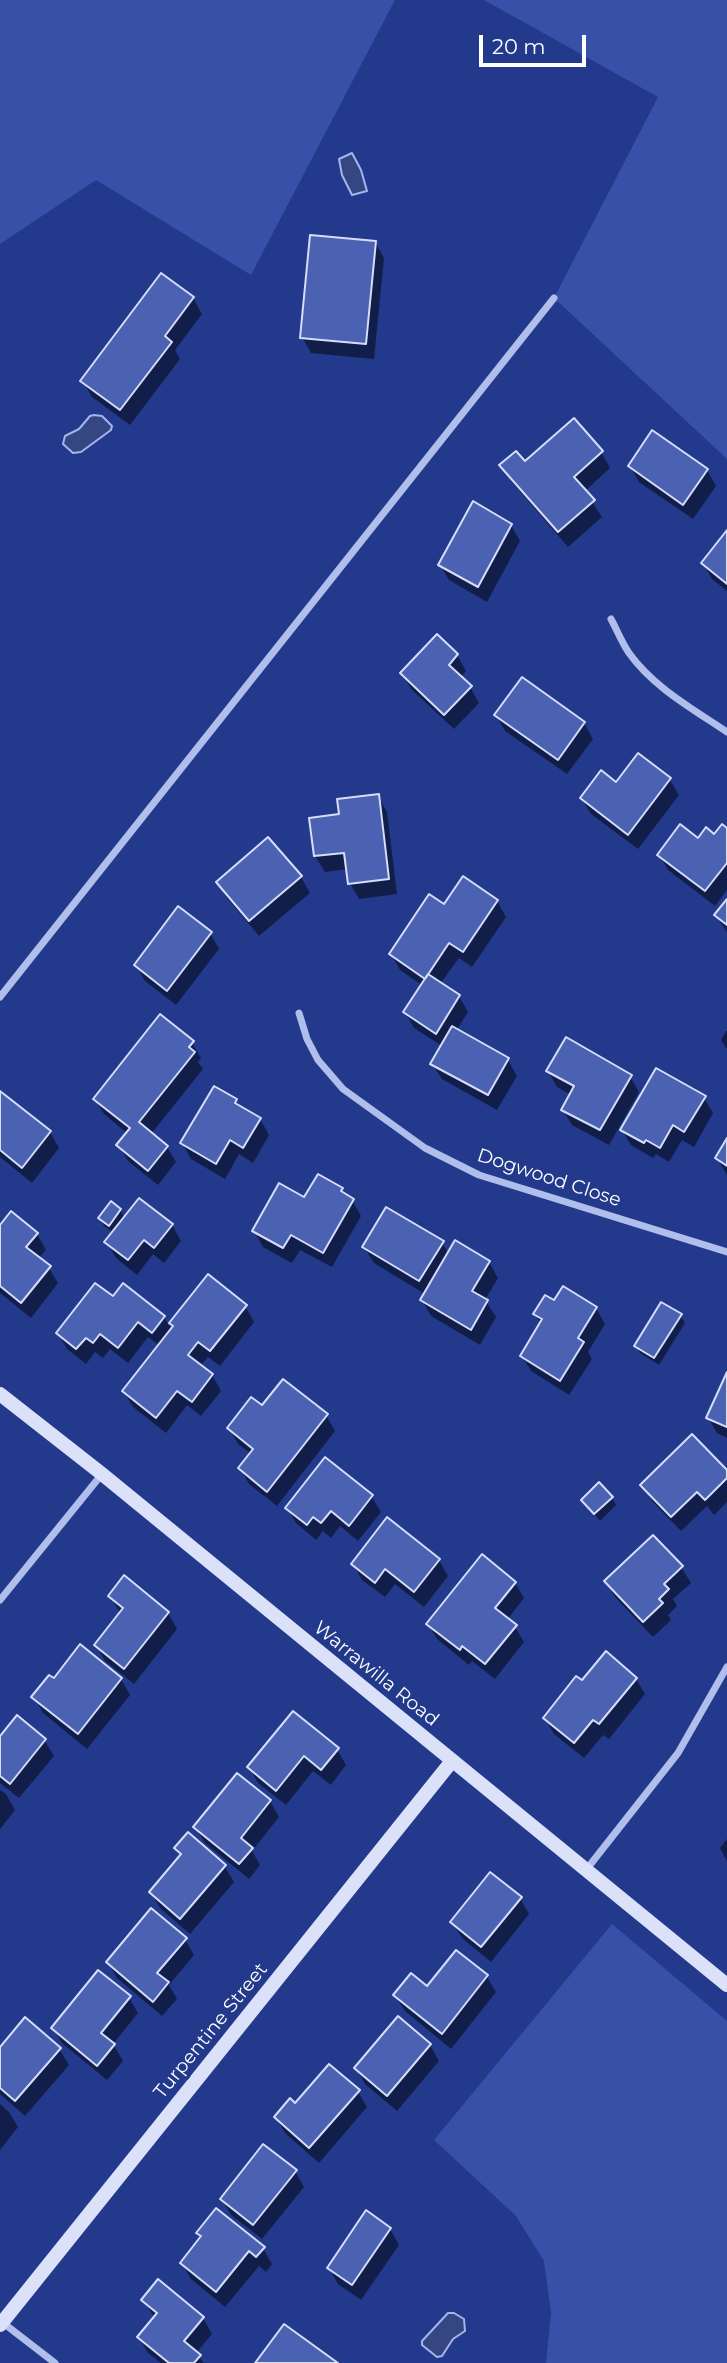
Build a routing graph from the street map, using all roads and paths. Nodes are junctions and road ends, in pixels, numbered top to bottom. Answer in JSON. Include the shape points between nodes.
{"nodes":[{"id":1,"x":554,"y":298,"type":"dead end"},
{"id":2,"x":611,"y":619,"type":"dead end"},
{"id":3,"x":727,"y":732,"type":"edge"},
{"id":4,"x":0,"y":997,"type":"edge"},
{"id":5,"x":299,"y":1013,"type":"dead end"},
{"id":6,"x":727,"y":1252,"type":"edge"},
{"id":7,"x":0,"y":1394,"type":"edge"},
{"id":8,"x":102,"y":1474,"type":"junction"},
{"id":9,"x":0,"y":1600,"type":"edge"},
{"id":10,"x":727,"y":1667,"type":"edge"},
{"id":11,"x":452,"y":1761,"type":"junction"},
{"id":12,"x":586,"y":1870,"type":"junction"},
{"id":13,"x":727,"y":1985,"type":"edge"},
{"id":14,"x":1,"y":2324,"type":"edge"},
{"id":15,"x":55,"y":2363,"type":"edge"}],
"edges":[{"from":1,"to":4,"type":"street"},
{"from":2,"to":3,"type":"street","via":[[627,651],[656,683]]},
{"from":5,"to":6,"type":"street","name":"Dogwood Close","via":[[318,1060],[343,1089],[425,1148],[479,1175]]},
{"from":7,"to":8,"type":"street","name":"Warrawilla Road"},
{"from":8,"to":9,"type":"street"},
{"from":8,"to":11,"type":"street","name":"Warrawilla Road"},
{"from":10,"to":12,"type":"street","via":[[678,1752]]},
{"from":11,"to":12,"type":"street","name":"Warrawilla Road"},
{"from":11,"to":14,"type":"street","name":"Turpentine Street"},
{"from":12,"to":13,"type":"street","name":"Warrawilla Road"},
{"from":14,"to":15,"type":"street"}]}
